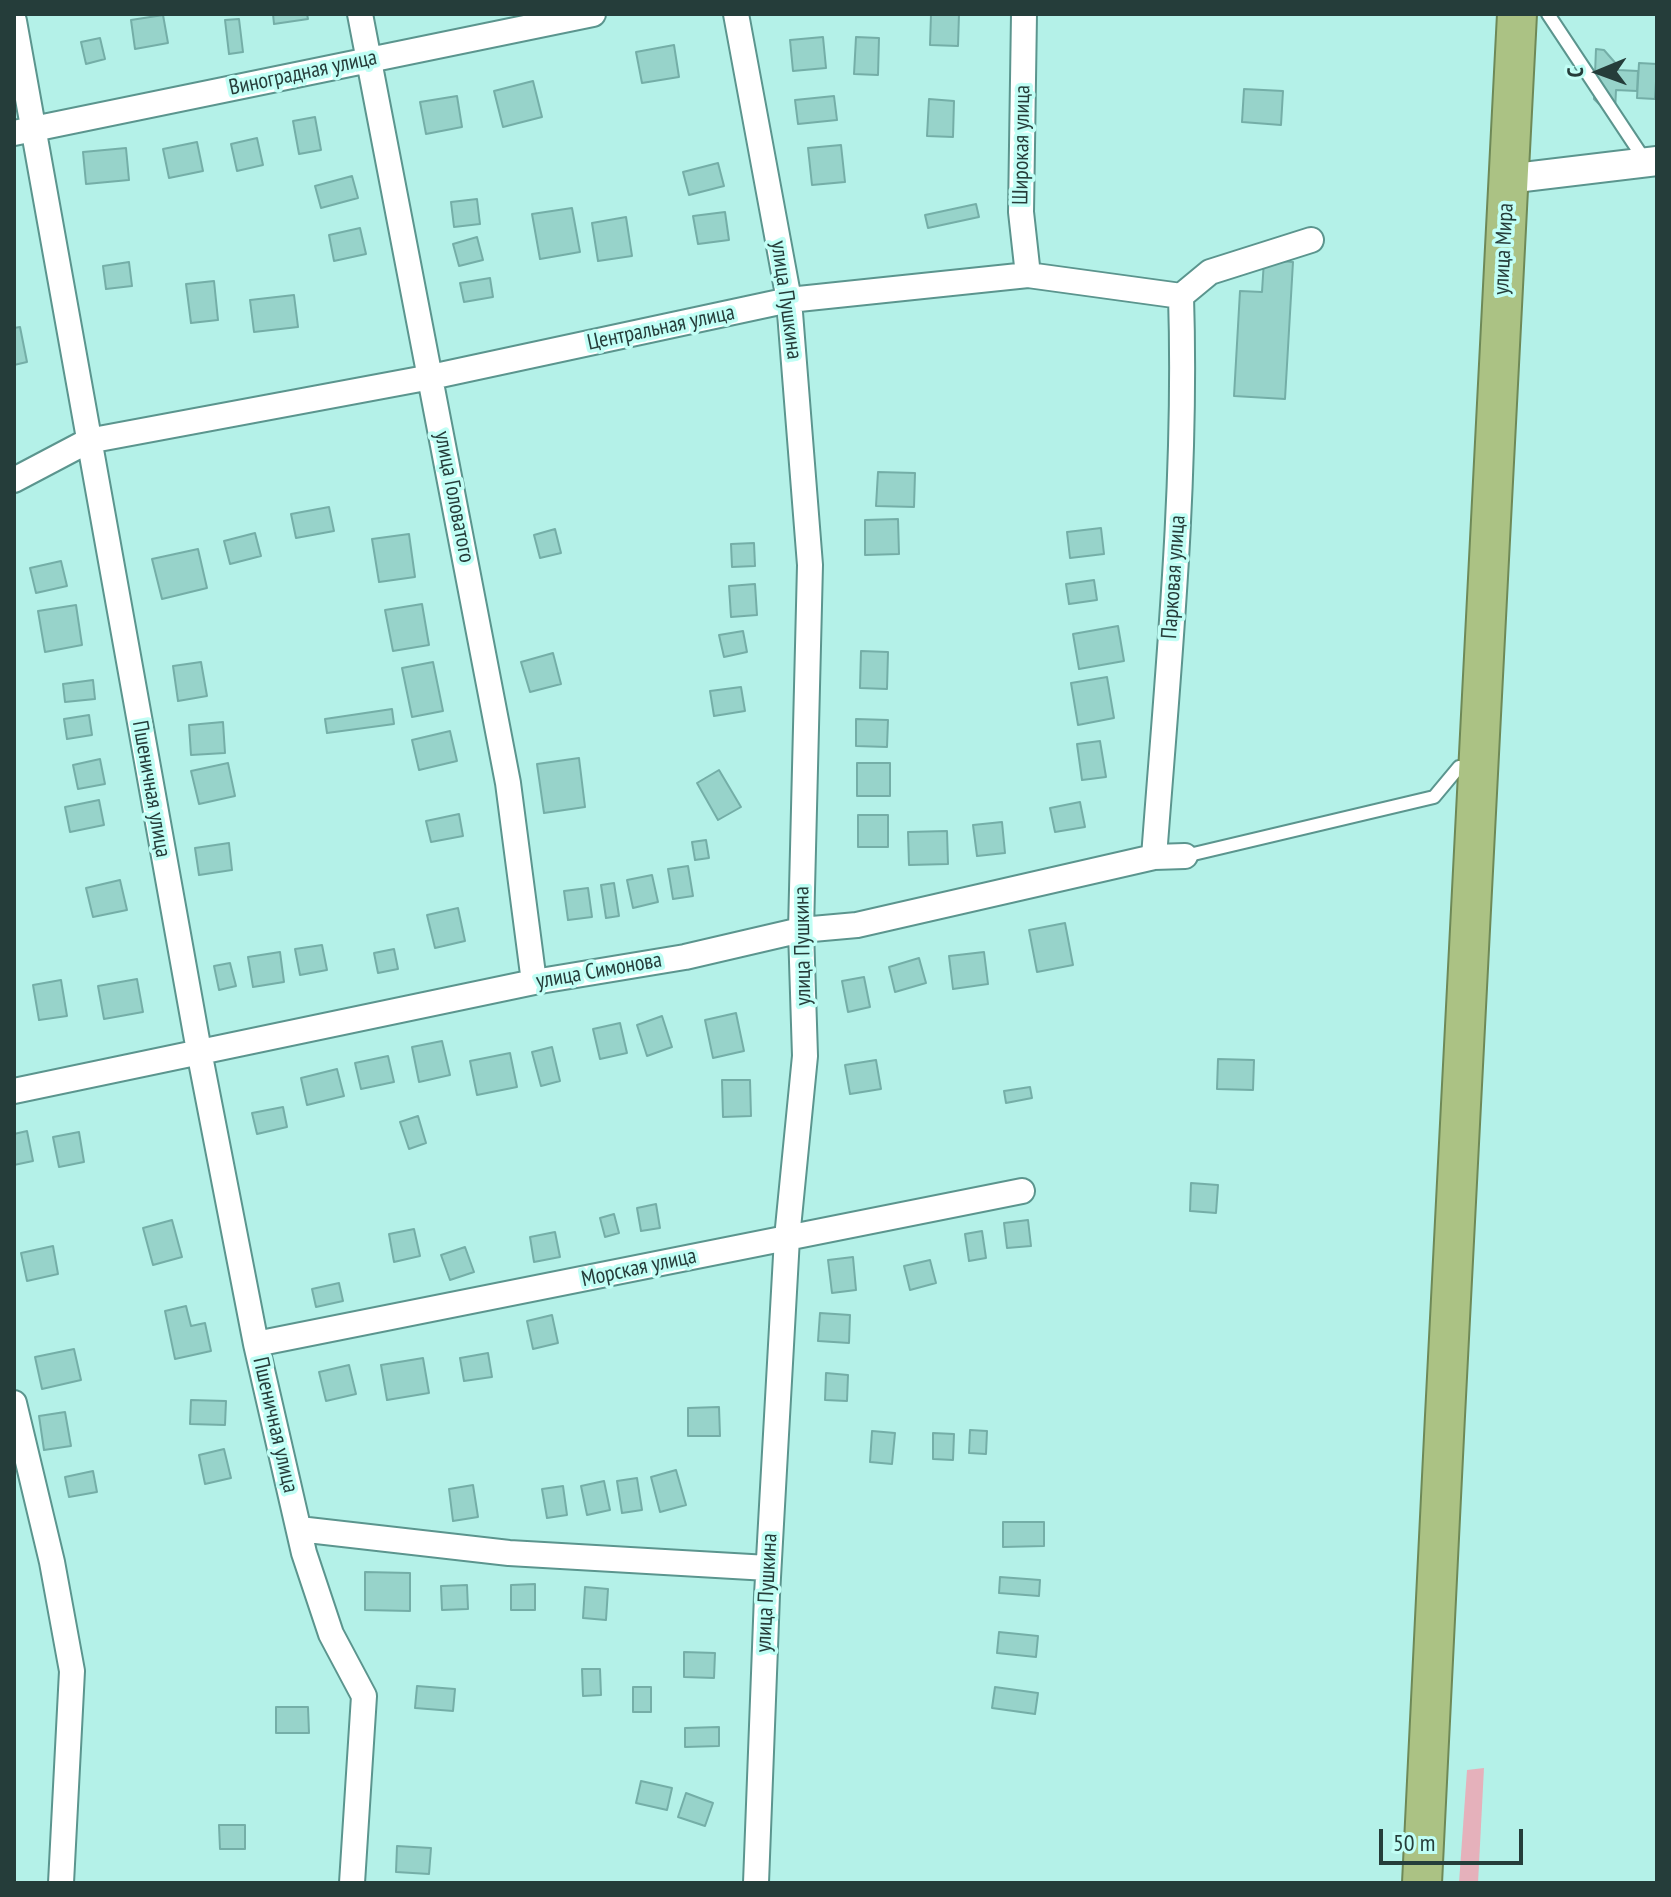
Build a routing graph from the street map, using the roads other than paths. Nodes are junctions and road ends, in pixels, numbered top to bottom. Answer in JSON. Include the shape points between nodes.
{"nodes":[{"id":1,"x":360,"y":14,"type":"edge"},
{"id":2,"x":593,"y":14,"type":"edge"},
{"id":3,"x":736,"y":14,"type":"edge"},
{"id":4,"x":1024,"y":14,"type":"edge"},
{"id":5,"x":1517,"y":14,"type":"edge"},
{"id":6,"x":1548,"y":14,"type":"edge"},
{"id":7,"x":14,"y":21,"type":"edge"},
{"id":8,"x":368,"y":60,"type":"junction"},
{"id":9,"x":24,"y":131,"type":"edge"},
{"id":10,"x":1652,"y":161,"type":"edge"},
{"id":11,"x":1507,"y":179,"type":"junction"},
{"id":12,"x":1311,"y":240,"type":"dead end"},
{"id":13,"x":1028,"y":275,"type":"junction"},
{"id":14,"x":1181,"y":296,"type":"junction"},
{"id":15,"x":789,"y":300,"type":"junction"},
{"id":16,"x":431,"y":377,"type":"junction"},
{"id":17,"x":88,"y":441,"type":"junction"},
{"id":18,"x":14,"y":480,"type":"edge"},
{"id":19,"x":1464,"y":763,"type":"junction"},
{"id":20,"x":1185,"y":856,"type":"joint"},
{"id":21,"x":1154,"y":857,"type":"junction"},
{"id":22,"x":801,"y":930,"type":"junction"},
{"id":23,"x":534,"y":982,"type":"junction"},
{"id":24,"x":199,"y":1051,"type":"junction"},
{"id":25,"x":14,"y":1091,"type":"edge"},
{"id":26,"x":1022,"y":1191,"type":"dead end"},
{"id":27,"x":787,"y":1238,"type":"junction"},
{"id":28,"x":256,"y":1344,"type":"junction"},
{"id":29,"x":14,"y":1403,"type":"edge"},
{"id":30,"x":302,"y":1541,"type":"junction"},
{"id":31,"x":768,"y":1568,"type":"junction"},
{"id":32,"x":61,"y":1883,"type":"edge"},
{"id":33,"x":352,"y":1883,"type":"edge"},
{"id":34,"x":756,"y":1883,"type":"edge"},
{"id":35,"x":1422,"y":1883,"type":"edge"}],
"edges":[{"from":1,"to":8,"type":"street","name":"улица Головатого"},
{"from":2,"to":8,"type":"street","name":"Виноградная улица"},
{"from":3,"to":15,"type":"street","name":"улица Пушкина"},
{"from":4,"to":13,"type":"street","name":"Широкая улица","via":[[1021,212]]},
{"from":5,"to":11,"type":"highway","name":"улица Мира"},
{"from":6,"to":10,"type":"lane"},
{"from":7,"to":9,"type":"street","name":"Пшеничная улица"},
{"from":8,"to":9,"type":"street","name":"Виноградная улица"},
{"from":8,"to":16,"type":"street","name":"улица Головатого"},
{"from":9,"to":17,"type":"street","name":"Пшеничная улица"},
{"from":10,"to":11,"type":"street"},
{"from":11,"to":19,"type":"highway","name":"улица Мира","via":[[1493,484]]},
{"from":12,"to":14,"type":"street","via":[[1210,272]]},
{"from":13,"to":14,"type":"street","name":"Центральная улица"},
{"from":13,"to":15,"type":"street","name":"Центральная улица"},
{"from":14,"to":21,"type":"street","name":"Парковая улица","via":[[1177,558]]},
{"from":15,"to":16,"type":"street","name":"Центральная улица"},
{"from":15,"to":22,"type":"street","name":"улица Пушкина","via":[[810,565]]},
{"from":16,"to":17,"type":"street","name":"Центральная улица"},
{"from":16,"to":23,"type":"street","name":"улица Головатого","via":[[508,783]]},
{"from":17,"to":18,"type":"street","name":"Центральная улица"},
{"from":17,"to":24,"type":"street","name":"Пшеничная улица"},
{"from":19,"to":20,"type":"lane","via":[[1434,797]]},
{"from":19,"to":35,"type":"highway","name":"улица Мира"},
{"from":20,"to":21,"type":"street","name":"улица Симонова"},
{"from":21,"to":22,"type":"street","name":"улица Симонова","via":[[857,925]]},
{"from":22,"to":23,"type":"street","name":"улица Симонова","via":[[685,957]]},
{"from":22,"to":27,"type":"street","name":"улица Пушкина","via":[[805,1056]]},
{"from":23,"to":24,"type":"street","name":"улица Симонова"},
{"from":24,"to":25,"type":"street","name":"улица Симонова"},
{"from":24,"to":28,"type":"street","name":"Пшеничная улица"},
{"from":26,"to":27,"type":"street","name":"Морская улица"},
{"from":27,"to":28,"type":"street","name":"Морская улица"},
{"from":27,"to":31,"type":"street","name":"улица Пушкина"},
{"from":28,"to":30,"type":"street","name":"Пшеничная улица"},
{"from":29,"to":32,"type":"street","via":[[72,1671]]},
{"from":30,"to":31,"type":"street"},
{"from":30,"to":33,"type":"street","name":"Пшеничная улица","via":[[331,1634],[364,1696]]},
{"from":31,"to":34,"type":"street","name":"улица Пушкина"}]}
